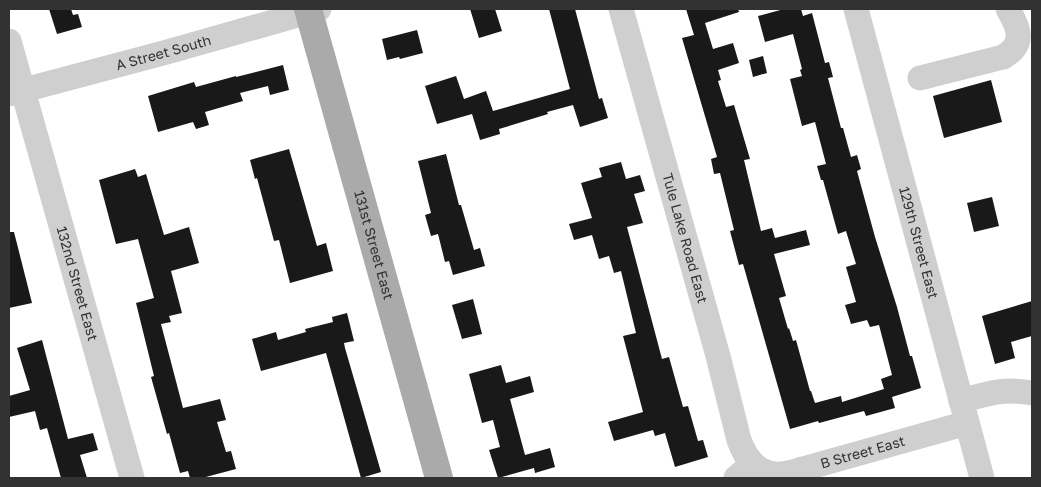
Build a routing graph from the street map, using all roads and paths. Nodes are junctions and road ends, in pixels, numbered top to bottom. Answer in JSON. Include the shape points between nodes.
{"nodes":[{"id":1,"x":621,"y":9,"type":"edge"},
{"id":2,"x":856,"y":9,"type":"edge"},
{"id":3,"x":1008,"y":9,"type":"edge"},
{"id":4,"x":312,"y":10,"type":"edge"},
{"id":5,"x":9,"y":41,"type":"edge"},
{"id":6,"x":920,"y":78,"type":"dead end"},
{"id":7,"x":16,"y":92,"type":"edge"},
{"id":8,"x":1032,"y":393,"type":"edge"},
{"id":9,"x":964,"y":412,"type":"junction"},
{"id":10,"x":744,"y":471,"type":"edge"},
{"id":11,"x":132,"y":478,"type":"edge"},
{"id":12,"x":440,"y":478,"type":"edge"},
{"id":13,"x":982,"y":478,"type":"edge"}],
"edges":[{"from":1,"to":10,"type":"street","name":"Tule Lake Road East","via":[[744,453]]},
{"from":2,"to":9,"type":"street","name":"129th Street East"},
{"from":3,"to":6,"type":"street","via":[[1015,21],[1019,41],[1010,53]]},
{"from":4,"to":7,"type":"street","name":"A Street South"},
{"from":4,"to":12,"type":"main road","name":"131st Street East"},
{"from":5,"to":7,"type":"street","name":"132nd Street East"},
{"from":7,"to":11,"type":"street","name":"132nd Street East"},
{"from":8,"to":9,"type":"street","name":"B Street East","via":[[999,390]]},
{"from":9,"to":10,"type":"street","name":"B Street East","via":[[794,471],[776,474],[759,469]]},
{"from":9,"to":13,"type":"street","name":"129th Street East"}]}
